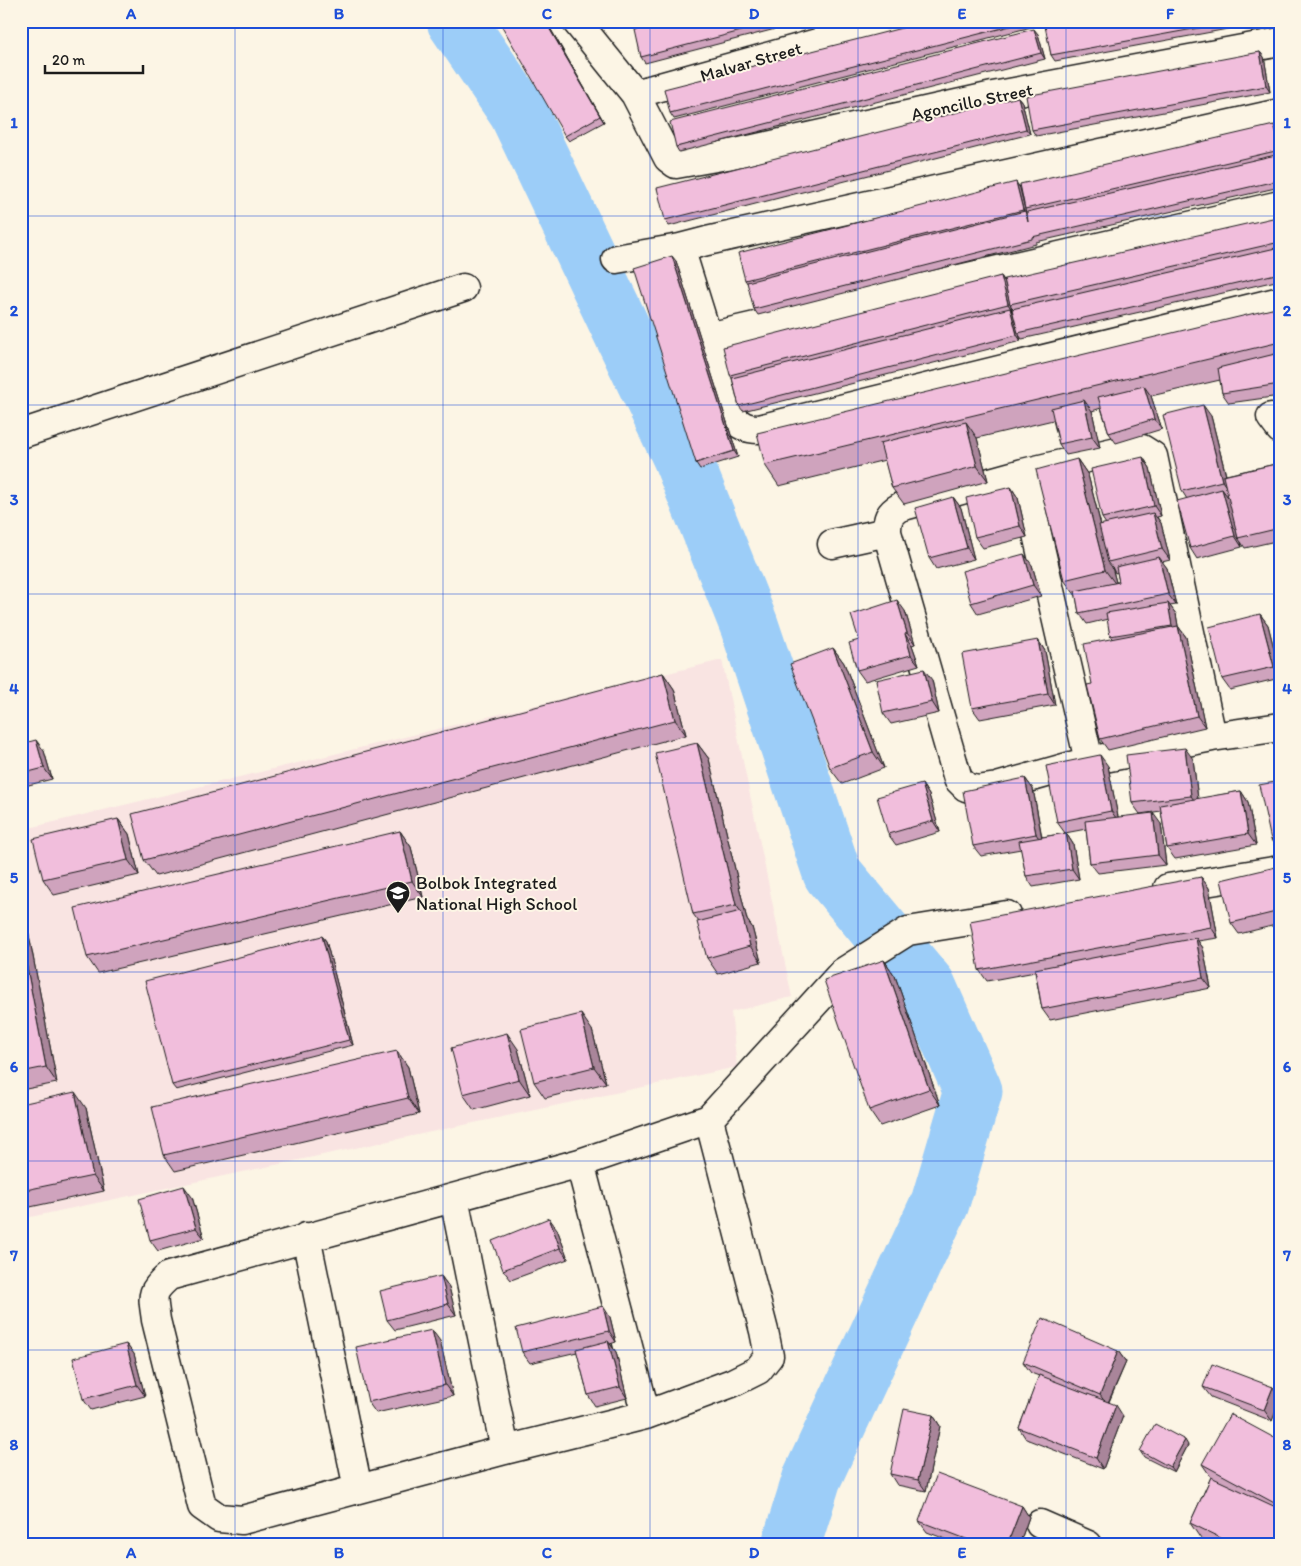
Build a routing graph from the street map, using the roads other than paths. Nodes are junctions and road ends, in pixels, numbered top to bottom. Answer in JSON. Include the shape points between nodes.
{"nodes":[{"id":1,"x":576,"y":21,"type":"edge"},
{"id":2,"x":896,"y":21,"type":"edge"},
{"id":3,"x":1280,"y":42,"type":"edge"},
{"id":4,"x":635,"y":94,"type":"junction"},
{"id":5,"x":1280,"y":113,"type":"edge"},
{"id":6,"x":1280,"y":205,"type":"edge"},
{"id":7,"x":680,"y":248,"type":"junction"},
{"id":8,"x":616,"y":259,"type":"dead end"},
{"id":9,"x":463,"y":288,"type":"dead end"},
{"id":10,"x":1280,"y":301,"type":"edge"},
{"id":11,"x":708,"y":337,"type":"junction"},
{"id":12,"x":21,"y":434,"type":"edge"},
{"id":13,"x":1022,"y":473,"type":"junction"},
{"id":14,"x":887,"y":532,"type":"junction"},
{"id":15,"x":832,"y":544,"type":"dead end"},
{"id":16,"x":1280,"y":727,"type":"edge"},
{"id":17,"x":1212,"y":737,"type":"junction"},
{"id":18,"x":1089,"y":761,"type":"junction"},
{"id":19,"x":1280,"y":870,"type":"edge"},
{"id":20,"x":1143,"y":892,"type":"edge"},
{"id":21,"x":1035,"y":910,"type":"edge"},
{"id":22,"x":709,"y":1119,"type":"junction"},
{"id":23,"x":580,"y":1163,"type":"junction"},
{"id":24,"x":454,"y":1198,"type":"junction"},
{"id":25,"x":306,"y":1237,"type":"junction"},
{"id":26,"x":646,"y":1415,"type":"junction"},
{"id":27,"x":505,"y":1450,"type":"junction"},
{"id":28,"x":358,"y":1488,"type":"junction"},
{"id":29,"x":1040,"y":1524,"type":"dead end"},
{"id":30,"x":1088,"y":1545,"type":"edge"}],
"edges":[{"from":1,"to":4,"type":"street"},
{"from":2,"to":4,"type":"street","name":"Malvar Street"},
{"from":3,"to":4,"type":"street","name":"Agoncillo Street","via":[[993,96],[676,164],[668,158]]},
{"from":5,"to":7,"type":"street"},
{"from":6,"to":11,"type":"street"},
{"from":7,"to":8,"type":"street"},
{"from":7,"to":11,"type":"street"},
{"from":9,"to":12,"type":"street"},
{"from":10,"to":11,"type":"street","via":[[759,429],[740,426],[733,418]]},
{"from":13,"to":14,"type":"street","via":[[900,507],[891,512]]},
{"from":13,"to":17,"type":"street","via":[[1130,448],[1142,449],[1153,456]]},
{"from":13,"to":18,"type":"street"},
{"from":14,"to":15,"type":"street"},
{"from":14,"to":18,"type":"street","via":[[958,779],[966,787],[977,790]]},
{"from":16,"to":17,"type":"street"},
{"from":17,"to":18,"type":"street"},
{"from":19,"to":20,"type":"street"},
{"from":21,"to":22,"type":"street","via":[[908,931],[843,972]]},
{"from":22,"to":23,"type":"street"},
{"from":22,"to":26,"type":"street","via":[[769,1356],[758,1370],[732,1383]]},
{"from":23,"to":24,"type":"street"},
{"from":23,"to":26,"type":"street"},
{"from":24,"to":25,"type":"street"},
{"from":24,"to":27,"type":"street"},
{"from":25,"to":28,"type":"street"},
{"from":25,"to":28,"type":"street","via":[[169,1276],[156,1286],[153,1297],[156,1320],[202,1506],[219,1518],[242,1520]]},
{"from":26,"to":27,"type":"street"},
{"from":27,"to":28,"type":"street"},
{"from":29,"to":30,"type":"street"}]}
